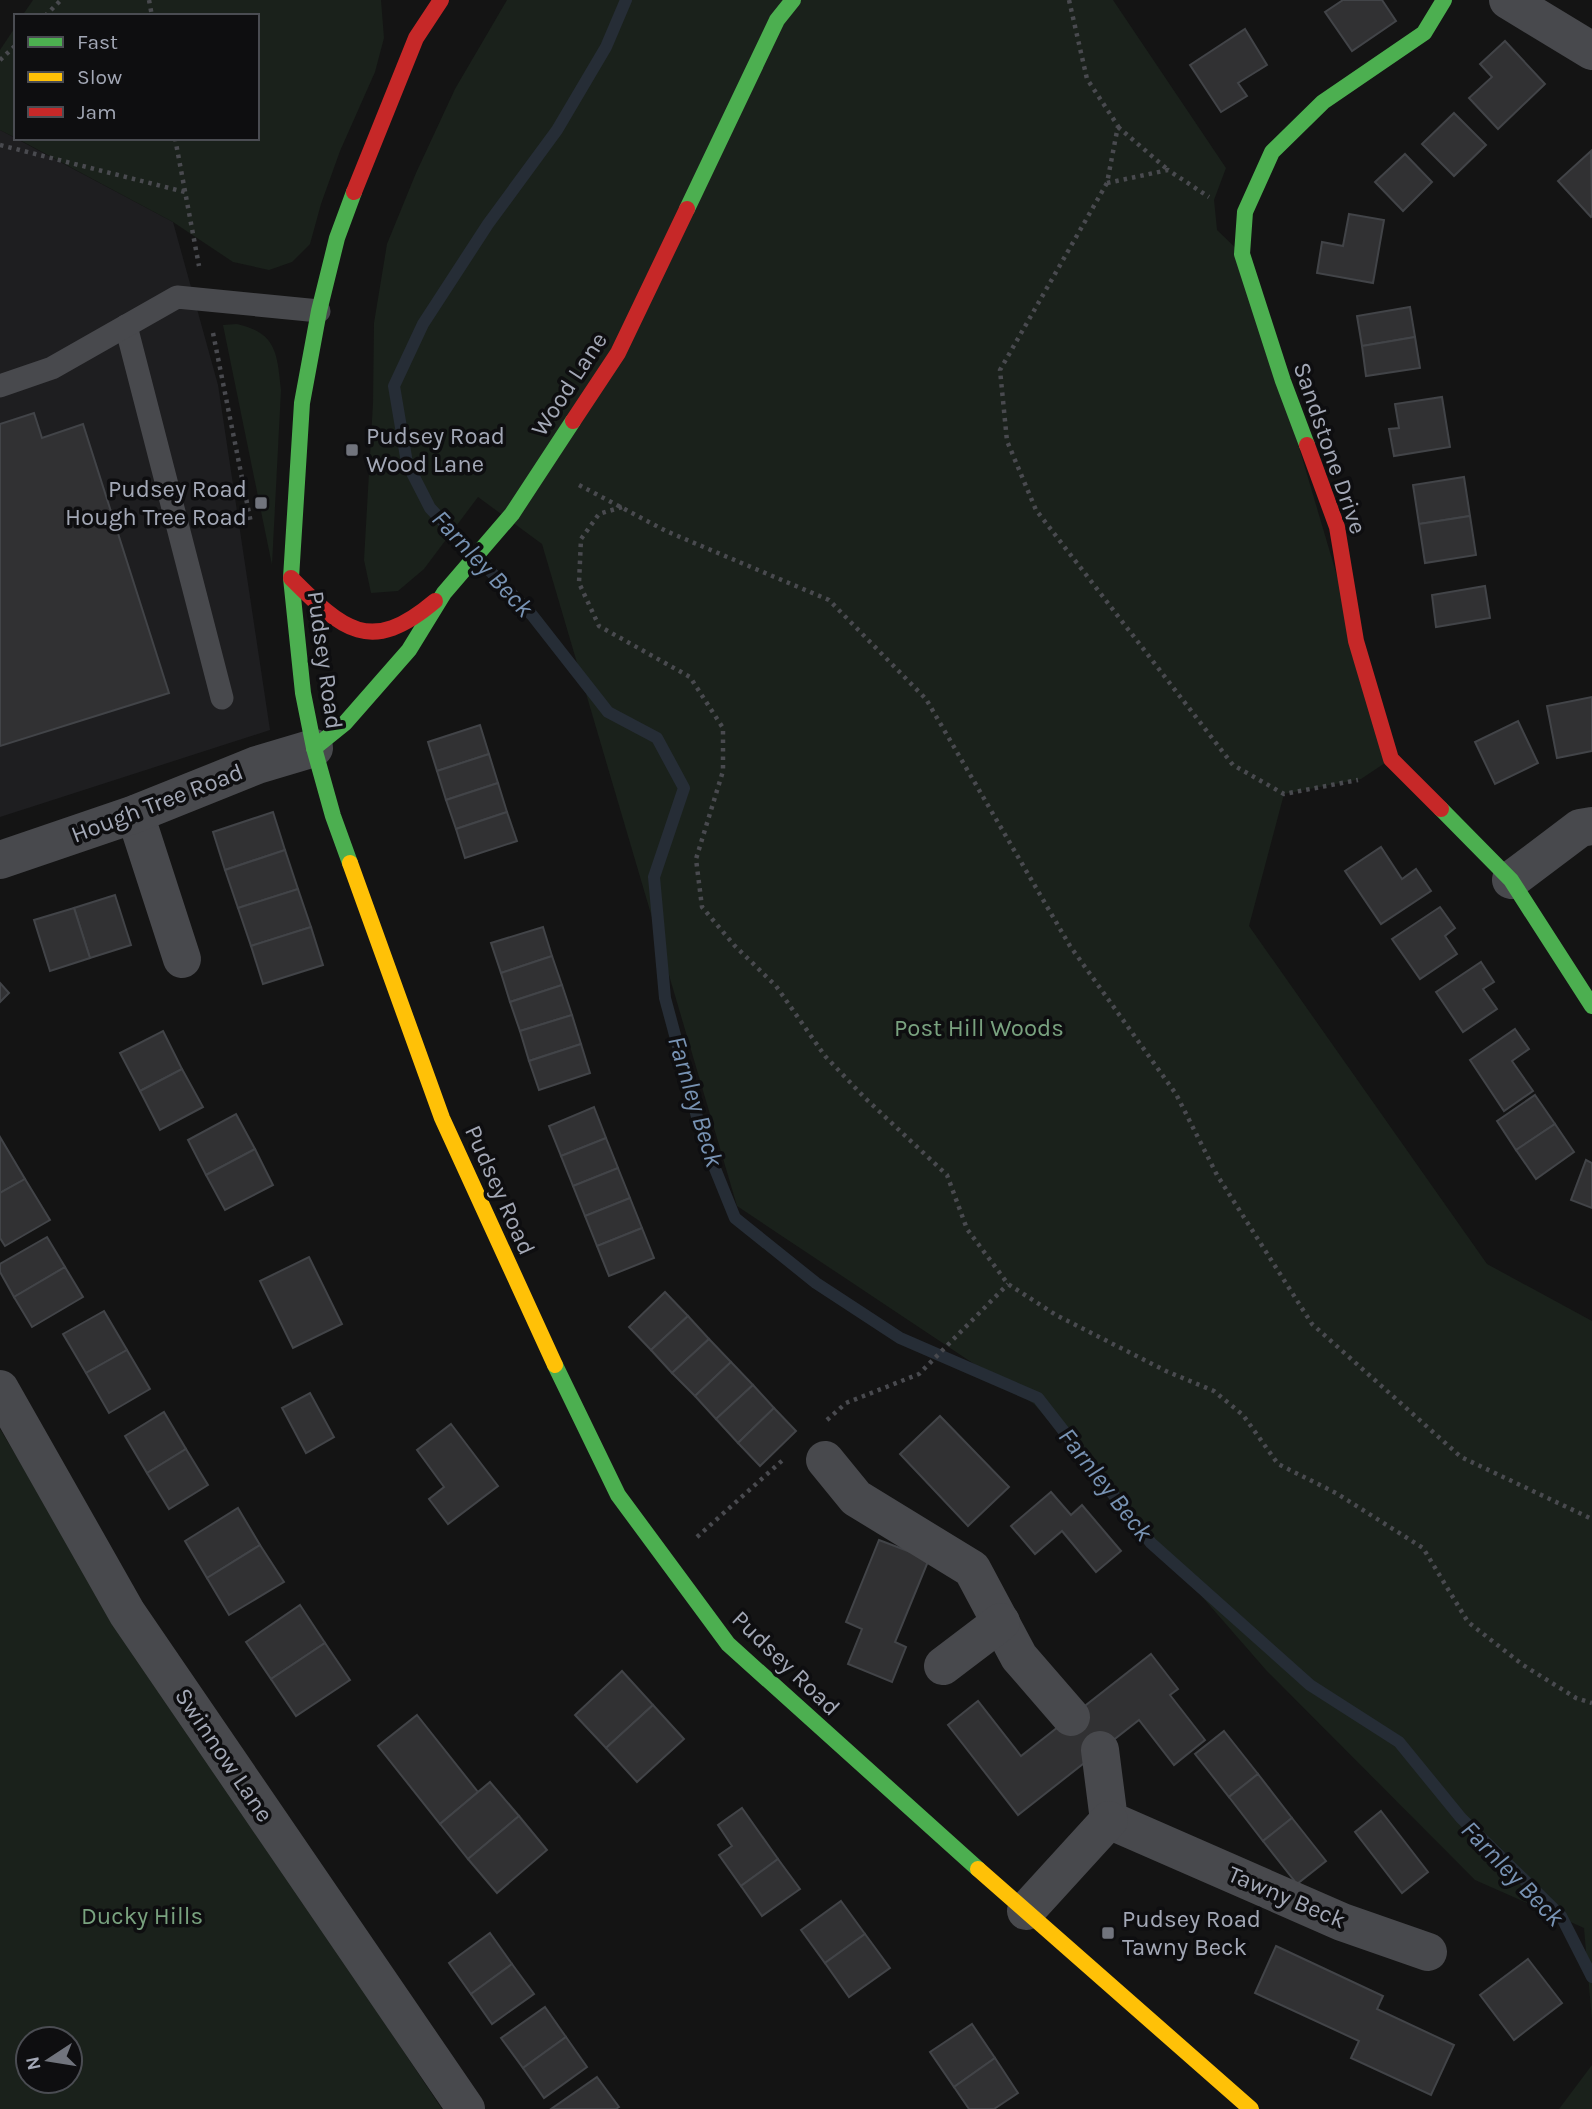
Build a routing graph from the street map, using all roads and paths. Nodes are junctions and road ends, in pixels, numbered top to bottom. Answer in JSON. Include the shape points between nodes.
{"nodes":[{"id":1,"x":61,"y":0,"type":"edge"},
{"id":2,"x":441,"y":0,"type":"edge"},
{"id":3,"x":793,"y":0,"type":"edge"},
{"id":4,"x":1069,"y":0,"type":"edge"},
{"id":5,"x":1444,"y":0,"type":"edge"},
{"id":6,"x":1508,"y":0,"type":"edge"},
{"id":7,"x":416,"y":13,"type":"dead end"},
{"id":8,"x":47,"y":14,"type":"edge"},
{"id":9,"x":416,"y":38,"type":"junction"},
{"id":10,"x":14,"y":47,"type":"edge"},
{"id":11,"x":1592,"y":51,"type":"edge"},
{"id":12,"x":0,"y":60,"type":"edge"},
{"id":13,"x":1118,"y":126,"type":"junction"},
{"id":14,"x":175,"y":140,"type":"edge"},
{"id":15,"x":0,"y":145,"type":"edge"},
{"id":16,"x":1168,"y":170,"type":"junction"},
{"id":17,"x":1107,"y":183,"type":"junction"},
{"id":18,"x":185,"y":192,"type":"junction"},
{"id":19,"x":1214,"y":200,"type":"dead end"},
{"id":20,"x":206,"y":301,"type":"junction"},
{"id":21,"x":319,"y":311,"type":"junction"},
{"id":22,"x":126,"y":326,"type":"junction"},
{"id":23,"x":0,"y":386,"type":"edge"},
{"id":24,"x":542,"y":468,"type":"junction"},
{"id":25,"x":622,"y":507,"type":"junction"},
{"id":26,"x":252,"y":530,"type":"dead end"},
{"id":27,"x":291,"y":578,"type":"junction"},
{"id":28,"x":444,"y":593,"type":"junction"},
{"id":29,"x":222,"y":698,"type":"dead end"},
{"id":30,"x":314,"y":748,"type":"junction"},
{"id":31,"x":1391,"y":759,"type":"junction"},
{"id":32,"x":135,"y":814,"type":"junction"},
{"id":33,"x":1592,"y":826,"type":"edge"},
{"id":34,"x":0,"y":860,"type":"edge"},
{"id":35,"x":1511,"y":880,"type":"junction"},
{"id":36,"x":182,"y":959,"type":"dead end"},
{"id":37,"x":1592,"y":1006,"type":"edge"},
{"id":38,"x":1008,"y":1284,"type":"junction"},
{"id":39,"x":919,"y":1374,"type":"dead end"},
{"id":40,"x":0,"y":1389,"type":"edge"},
{"id":41,"x":825,"y":1460,"type":"dead end"},
{"id":42,"x":1592,"y":1519,"type":"edge"},
{"id":43,"x":1001,"y":1622,"type":"junction"},
{"id":44,"x":943,"y":1666,"type":"dead end"},
{"id":45,"x":1592,"y":1703,"type":"edge"},
{"id":46,"x":1071,"y":1717,"type":"dead end"},
{"id":47,"x":1100,"y":1750,"type":"dead end"},
{"id":48,"x":1109,"y":1820,"type":"junction"},
{"id":49,"x":1026,"y":1911,"type":"junction"},
{"id":50,"x":1428,"y":1952,"type":"dead end"},
{"id":51,"x":466,"y":2109,"type":"edge"},
{"id":52,"x":1251,"y":2109,"type":"edge"}],
"edges":[{"from":1,"to":8,"type":"path"},
{"from":2,"to":9,"type":"main road","name":"Pudsey Road"},
{"from":3,"to":24,"type":"main road","name":"Wood Lane","via":[[777,20],[618,353]]},
{"from":4,"to":13,"type":"path","via":[[1087,79]]},
{"from":5,"to":31,"type":"main road","name":"Sandstone Drive","via":[[1424,33],[1324,102],[1272,152],[1245,212],[1242,254],[1337,527],[1356,641]]},
{"from":6,"to":11,"type":"street"},
{"from":7,"to":9,"type":"main road","name":"Pudsey Road"},
{"from":9,"to":21,"type":"main road","name":"Pudsey Road","via":[[337,238]]},
{"from":10,"to":12,"type":"path"},
{"from":13,"to":16,"type":"path"},
{"from":13,"to":17,"type":"path"},
{"from":14,"to":18,"type":"path"},
{"from":15,"to":18,"type":"path"},
{"from":16,"to":17,"type":"path"},
{"from":16,"to":19,"type":"path"},
{"from":17,"to":31,"type":"path","via":[[1000,370],[1007,441],[1036,510],[1233,765],[1284,794],[1361,779]]},
{"from":18,"to":20,"type":"path"},
{"from":20,"to":21,"type":"lane"},
{"from":20,"to":22,"type":"lane","via":[[177,297]]},
{"from":20,"to":26,"type":"path"},
{"from":21,"to":27,"type":"main road","name":"Pudsey Road","via":[[302,402]]},
{"from":22,"to":23,"type":"lane","via":[[52,368]]},
{"from":22,"to":29,"type":"lane"},
{"from":24,"to":25,"type":"path"},
{"from":24,"to":28,"type":"main road","name":"Wood Lane","via":[[512,514]]},
{"from":25,"to":38,"type":"path","via":[[599,514],[581,540],[579,583],[599,626],[690,677],[723,727],[723,771],[696,859],[702,907],[776,986],[825,1056],[947,1175],[967,1229]]},
{"from":25,"to":42,"type":"path","via":[[829,600],[926,699],[1070,946],[1176,1094],[1217,1175],[1312,1324],[1461,1457]]},
{"from":27,"to":28,"type":"main road","via":[[351,628],[375,633],[415,619]]},
{"from":27,"to":30,"type":"main road","name":"Pudsey Road","via":[[303,693]]},
{"from":28,"to":30,"type":"main road","name":"Wood Lane","via":[[409,650],[345,723]]},
{"from":30,"to":32,"type":"street","name":"Hough Tree Road","via":[[257,765]]},
{"from":30,"to":49,"type":"main road","name":"Pudsey Road","via":[[333,816],[442,1118],[618,1495],[728,1644]]},
{"from":31,"to":35,"type":"main road","name":"Sandstone Drive"},
{"from":32,"to":34,"type":"street","name":"Hough Tree Road"},
{"from":32,"to":36,"type":"street"},
{"from":33,"to":35,"type":"street","via":[[1580,828]]},
{"from":35,"to":37,"type":"main road","name":"Sandstone Drive"},
{"from":38,"to":39,"type":"path"},
{"from":38,"to":45,"type":"path","via":[[1056,1315],[1214,1391],[1243,1415],[1278,1464],[1336,1493],[1423,1548],[1468,1622],[1522,1665]]},
{"from":40,"to":51,"type":"street","name":"Swinnow Lane","via":[[127,1613]]},
{"from":41,"to":43,"type":"street","via":[[856,1498],[972,1569]]},
{"from":43,"to":44,"type":"street"},
{"from":43,"to":46,"type":"street","via":[[1018,1657]]},
{"from":47,"to":48,"type":"street"},
{"from":48,"to":49,"type":"street"},
{"from":48,"to":50,"type":"street","name":"Tawny Beck","via":[[1342,1922]]},
{"from":49,"to":52,"type":"main road","name":"Pudsey Road"}]}
